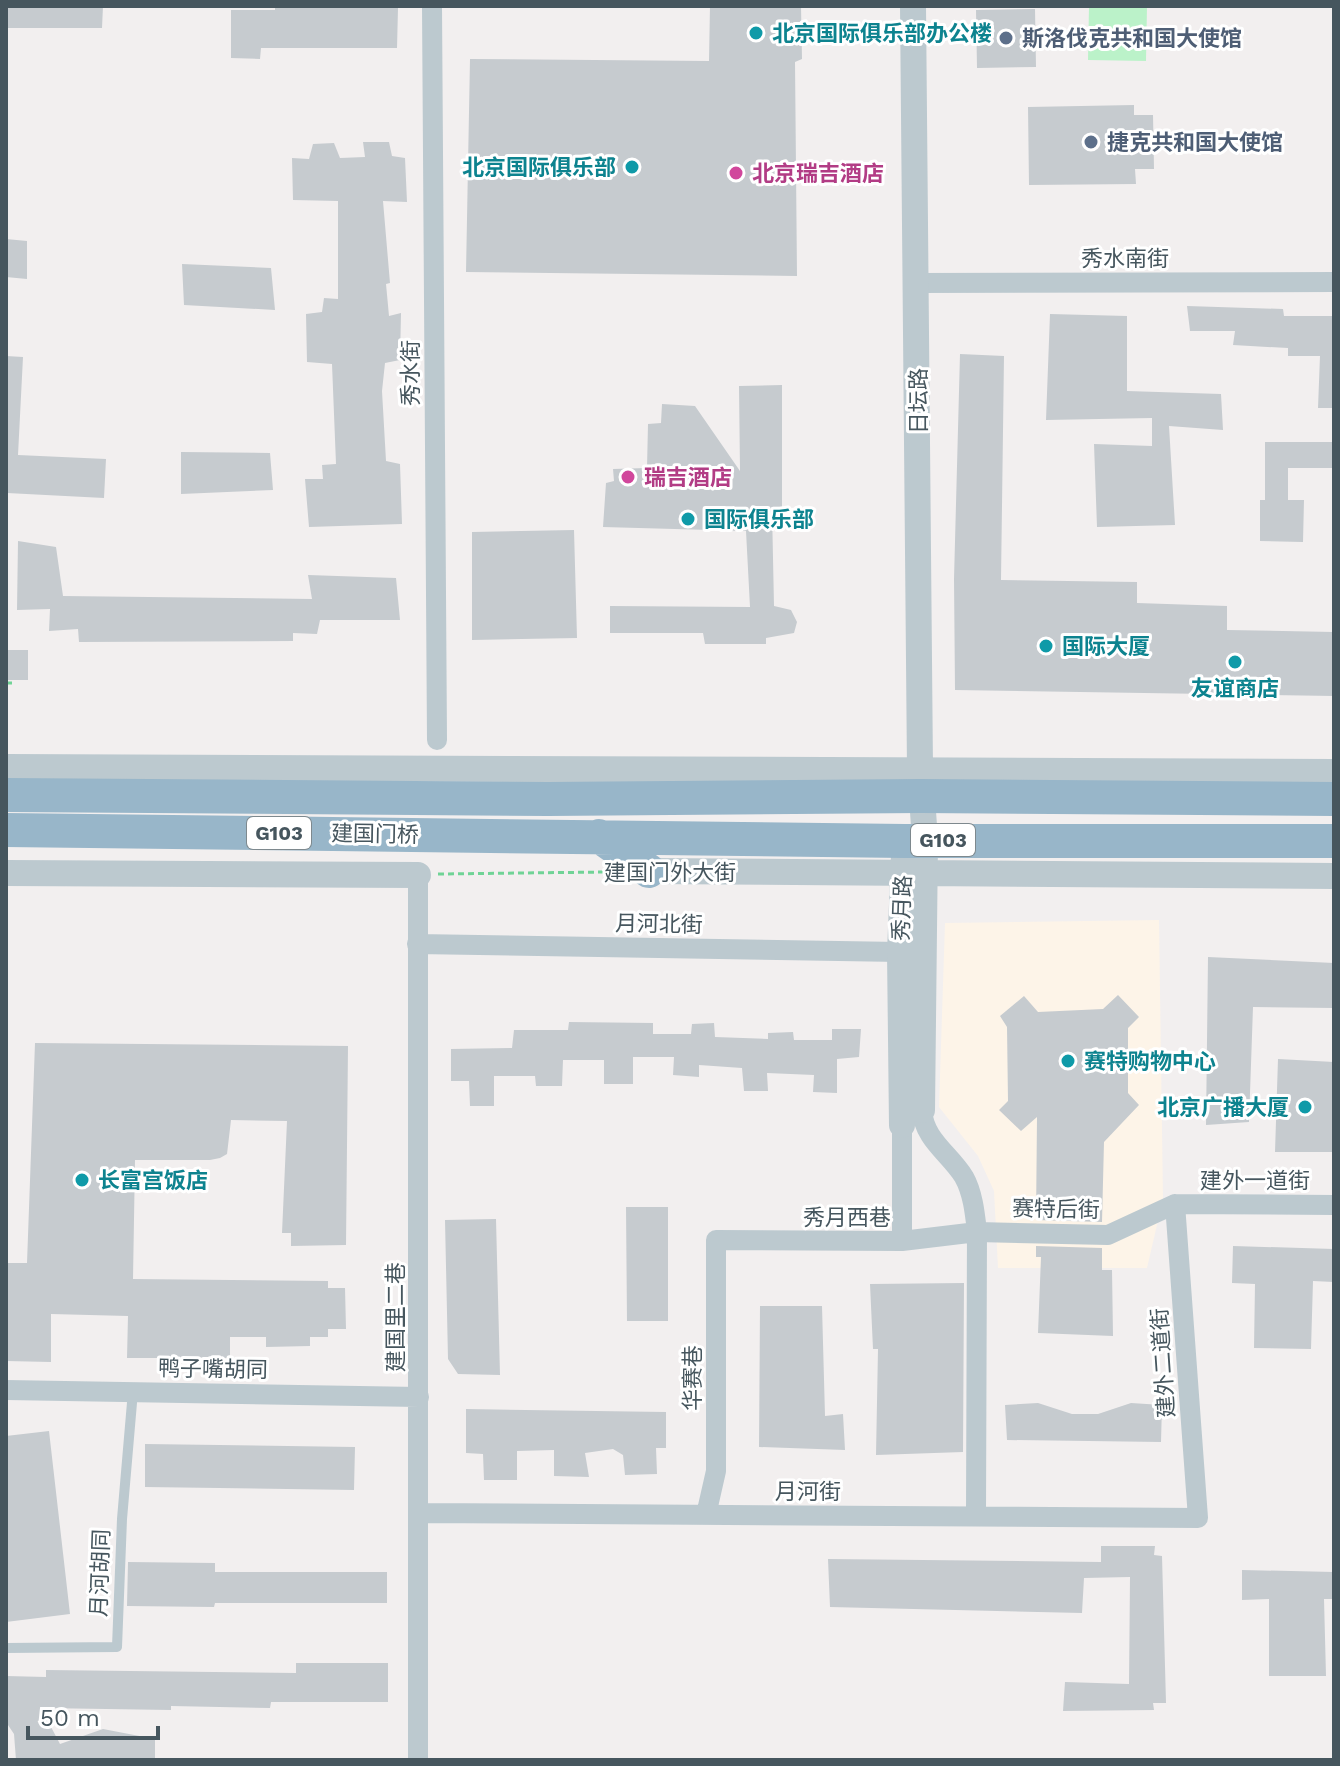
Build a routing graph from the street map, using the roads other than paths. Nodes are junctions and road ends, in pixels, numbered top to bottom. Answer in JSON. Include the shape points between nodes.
{"nodes":[{"id":1,"x":432,"y":6,"type":"edge"},
{"id":2,"x":913,"y":6,"type":"edge"},
{"id":3,"x":1334,"y":282,"type":"edge"},
{"id":4,"x":917,"y":283,"type":"junction"},
{"id":5,"x":437,"y":740,"type":"dead end"},
{"id":6,"x":6,"y":767,"type":"edge"},
{"id":7,"x":1334,"y":772,"type":"edge"},
{"id":8,"x":921,"y":782,"type":"junction"},
{"id":9,"x":6,"y":795,"type":"edge"},
{"id":10,"x":1334,"y":799,"type":"edge"},
{"id":11,"x":6,"y":830,"type":"edge"},
{"id":12,"x":551,"y":836,"type":"joint"},
{"id":13,"x":599,"y":836,"type":"junction"},
{"id":14,"x":1334,"y":841,"type":"edge"},
{"id":15,"x":914,"y":856,"type":"junction"},
{"id":16,"x":649,"y":871,"type":"joint"},
{"id":17,"x":6,"y":873,"type":"edge"},
{"id":18,"x":418,"y":875,"type":"joint"},
{"id":19,"x":1334,"y":876,"type":"edge"},
{"id":20,"x":417,"y":944,"type":"junction"},
{"id":21,"x":900,"y":952,"type":"junction"},
{"id":22,"x":912,"y":1117,"type":"junction"},
{"id":23,"x":1175,"y":1204,"type":"junction"},
{"id":24,"x":1334,"y":1205,"type":"edge"},
{"id":25,"x":977,"y":1232,"type":"junction"},
{"id":26,"x":716,"y":1240,"type":"joint"},
{"id":27,"x":902,"y":1241,"type":"junction"},
{"id":28,"x":6,"y":1390,"type":"edge"},
{"id":29,"x":133,"y":1391,"type":"junction"},
{"id":30,"x":419,"y":1397,"type":"junction"},
{"id":31,"x":419,"y":1513,"type":"junction"},
{"id":32,"x":706,"y":1515,"type":"junction"},
{"id":33,"x":976,"y":1515,"type":"junction"},
{"id":34,"x":1198,"y":1518,"type":"joint"},
{"id":35,"x":6,"y":1648,"type":"edge"},
{"id":36,"x":418,"y":1760,"type":"edge"}],
"edges":[{"from":1,"to":5,"type":"street","name":"秀水街"},
{"from":2,"to":4,"type":"street","name":"日坛路"},
{"from":3,"to":4,"type":"street","name":"秀水南街"},
{"from":4,"to":8,"type":"street","name":"日坛路"},
{"from":6,"to":8,"type":"street"},
{"from":7,"to":8,"type":"street"},
{"from":8,"to":9,"type":"highway","name":"建国门桥","number":"G103","via":[[548,799]]},
{"from":8,"to":10,"type":"highway","number":"G103"},
{"from":8,"to":15,"type":"street","name":"秀月路"},
{"from":11,"to":12,"type":"highway","name":"建国门桥","number":"G103"},
{"from":12,"to":13,"type":"highway","name":"建国门外大街","number":"G103"},
{"from":13,"to":15,"type":"highway","name":"建国门外大街","number":"G103"},
{"from":13,"to":16,"type":"highway"},
{"from":14,"to":15,"type":"highway","name":"建国门外大街","number":"G103"},
{"from":15,"to":16,"type":"street","name":"建国门外大街"},
{"from":15,"to":19,"type":"street","name":"建国门外大街"},
{"from":15,"to":21,"type":"street","name":"秀月路"},
{"from":15,"to":22,"type":"street","name":"秀月路"},
{"from":17,"to":18,"type":"street"},
{"from":18,"to":20,"type":"street","name":"建国里二巷"},
{"from":20,"to":21,"type":"street","name":"月河北街"},
{"from":20,"to":30,"type":"street","name":"建国里二巷"},
{"from":21,"to":22,"type":"street","name":"秀月路"},
{"from":22,"to":25,"type":"street","via":[[965,1179]]},
{"from":22,"to":27,"type":"street","name":"秀月路"},
{"from":23,"to":24,"type":"street","name":"建外一道街"},
{"from":23,"to":25,"type":"street","name":"赛特后街","via":[[1108,1235]]},
{"from":23,"to":34,"type":"street","name":"建外二道街"},
{"from":25,"to":27,"type":"street","name":"秀月西巷"},
{"from":25,"to":33,"type":"street"},
{"from":26,"to":27,"type":"street","name":"秀月西巷"},
{"from":26,"to":32,"type":"street","name":"华赛巷","via":[[716,1471]]},
{"from":28,"to":29,"type":"street","name":"鸭子嘴胡同"},
{"from":29,"to":30,"type":"street","name":"鸭子嘴胡同"},
{"from":29,"to":35,"type":"lane","name":"月河胡同","via":[[117,1647]]},
{"from":30,"to":31,"type":"street","name":"建国里二巷"},
{"from":31,"to":32,"type":"street","name":"月河街"},
{"from":31,"to":36,"type":"street","name":"建国里二巷"},
{"from":32,"to":33,"type":"street","name":"月河街"},
{"from":33,"to":34,"type":"street","name":"月河街"}]}
